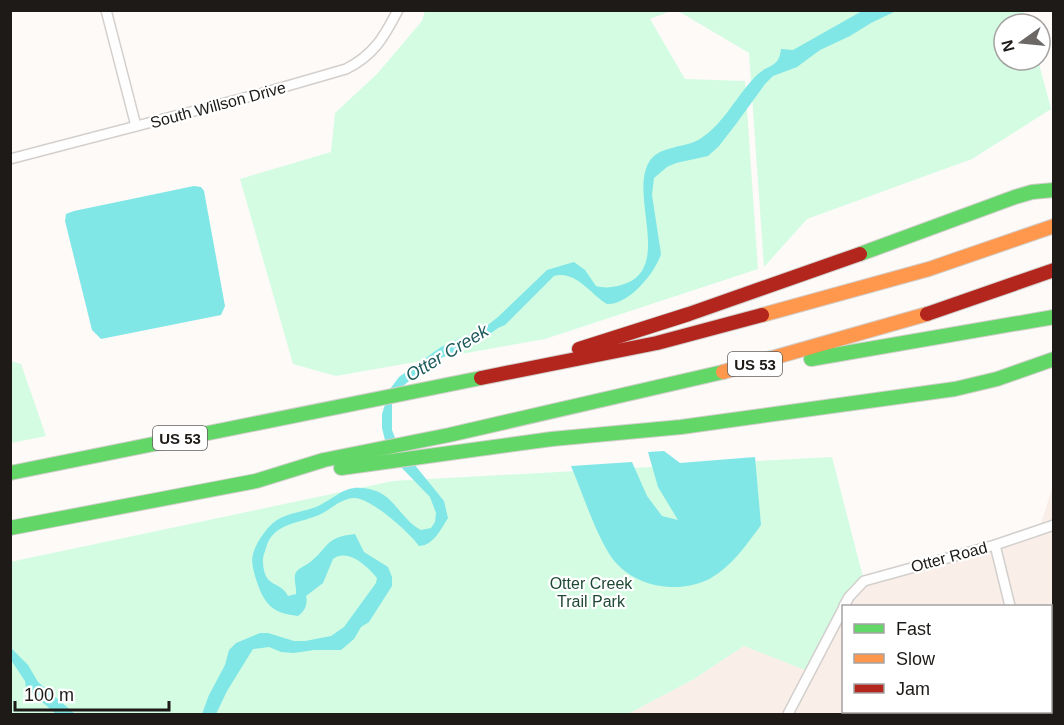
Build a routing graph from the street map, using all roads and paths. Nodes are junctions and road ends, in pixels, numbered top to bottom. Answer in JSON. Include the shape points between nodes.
{"nodes":[{"id":1,"x":106,"y":10,"type":"edge"},
{"id":2,"x":398,"y":11,"type":"edge"},
{"id":3,"x":136,"y":126,"type":"junction"},
{"id":4,"x":10,"y":159,"type":"edge"},
{"id":5,"x":1053,"y":190,"type":"edge"},
{"id":6,"x":1053,"y":214,"type":"edge"},
{"id":7,"x":1053,"y":226,"type":"edge"},
{"id":8,"x":1053,"y":270,"type":"edge"},
{"id":9,"x":861,"y":290,"type":"junction"},
{"id":10,"x":1053,"y":317,"type":"edge"},
{"id":11,"x":1053,"y":345,"type":"edge"},
{"id":12,"x":1053,"y":359,"type":"edge"},
{"id":13,"x":730,"y":370,"type":"junction"},
{"id":14,"x":470,"y":379,"type":"junction"},
{"id":15,"x":926,"y":393,"type":"junction"},
{"id":16,"x":323,"y":466,"type":"junction"},
{"id":17,"x":10,"y":473,"type":"edge"},
{"id":18,"x":1053,"y":525,"type":"edge"},
{"id":19,"x":10,"y":528,"type":"edge"},
{"id":20,"x":995,"y":545,"type":"junction"},
{"id":21,"x":845,"y":605,"type":"edge"},
{"id":22,"x":1010,"y":605,"type":"edge"},
{"id":23,"x":842,"y":611,"type":"edge"},
{"id":24,"x":788,"y":714,"type":"edge"}],
"edges":[{"from":1,"to":3,"type":"street"},
{"from":2,"to":3,"type":"street","name":"South Willson Drive","via":[[384,38],[358,64]]},
{"from":3,"to":4,"type":"street","name":"South Willson Drive"},
{"from":5,"to":14,"type":"highway","via":[[1015,197],[679,319]]},
{"from":6,"to":9,"type":"highway"},
{"from":7,"to":9,"type":"highway","number":"US 53"},
{"from":8,"to":13,"type":"highway","number":"US 53","via":[[925,315]]},
{"from":9,"to":14,"type":"highway","number":"US 53","via":[[657,343]]},
{"from":10,"to":13,"type":"highway"},
{"from":11,"to":15,"type":"highway","via":[[1017,364]]},
{"from":12,"to":15,"type":"highway","via":[[997,379]]},
{"from":13,"to":16,"type":"highway","number":"US 53"},
{"from":14,"to":17,"type":"highway","number":"US 53"},
{"from":15,"to":16,"type":"highway","via":[[681,427]]},
{"from":16,"to":19,"type":"highway"},
{"from":18,"to":20,"type":"street","name":"Otter Road"},
{"from":20,"to":21,"type":"street","name":"Otter Road","via":[[864,581]]},
{"from":20,"to":22,"type":"street"},
{"from":23,"to":24,"type":"street"}]}
